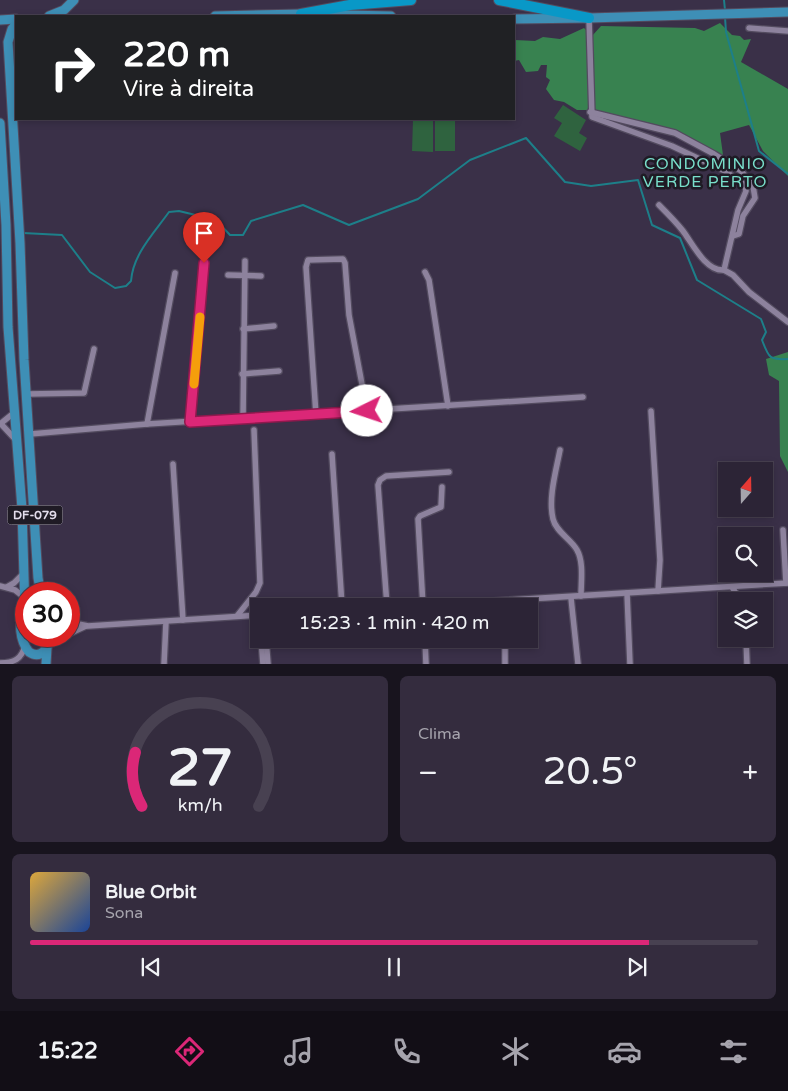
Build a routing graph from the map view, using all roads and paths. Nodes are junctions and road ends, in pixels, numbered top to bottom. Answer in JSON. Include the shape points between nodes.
{"nodes":[{"id":1,"x":74,"y":0,"type":"edge"},
{"id":2,"x":411,"y":0,"type":"edge"},
{"id":3,"x":499,"y":0,"type":"edge"},
{"id":4,"x":788,"y":12,"type":"edge"},
{"id":5,"x":301,"y":14,"type":"junction"},
{"id":6,"x":52,"y":15,"type":"edge"},
{"id":7,"x":258,"y":15,"type":"edge"},
{"id":8,"x":346,"y":15,"type":"edge"},
{"id":9,"x":589,"y":18,"type":"junction"},
{"id":10,"x":15,"y":19,"type":"edge"},
{"id":11,"x":515,"y":19,"type":"edge"},
{"id":12,"x":0,"y":20,"type":"edge"},
{"id":13,"x":15,"y":25,"type":"edge"},
{"id":14,"x":749,"y":28,"type":"dead end"},
{"id":15,"x":788,"y":31,"type":"edge"},
{"id":16,"x":590,"y":112,"type":"junction"},
{"id":17,"x":0,"y":122,"type":"edge"},
{"id":18,"x":659,"y":204,"type":"dead end"},
{"id":19,"x":733,"y":236,"type":"junction"},
{"id":20,"x":245,"y":261,"type":"dead end"},
{"id":21,"x":204,"y":263,"type":"dead end"},
{"id":22,"x":724,"y":270,"type":"junction"},
{"id":23,"x":425,"y":272,"type":"dead end"},
{"id":24,"x":174,"y":274,"type":"dead end"},
{"id":25,"x":228,"y":275,"type":"dead end"},
{"id":26,"x":245,"y":276,"type":"junction"},
{"id":27,"x":261,"y":276,"type":"dead end"},
{"id":28,"x":788,"y":322,"type":"edge"},
{"id":29,"x":274,"y":326,"type":"dead end"},
{"id":30,"x":243,"y":329,"type":"junction"},
{"id":31,"x":10,"y":344,"type":"junction"},
{"id":32,"x":24,"y":345,"type":"junction"},
{"id":33,"x":94,"y":349,"type":"dead end"},
{"id":34,"x":278,"y":371,"type":"dead end"},
{"id":35,"x":242,"y":374,"type":"junction"},
{"id":36,"x":27,"y":394,"type":"junction"},
{"id":37,"x":583,"y":397,"type":"dead end"},
{"id":38,"x":448,"y":406,"type":"junction"},
{"id":39,"x":367,"y":411,"type":"junction"},
{"id":40,"x":651,"y":411,"type":"dead end"},
{"id":41,"x":15,"y":412,"type":"junction"},
{"id":42,"x":316,"y":414,"type":"junction"},
{"id":43,"x":243,"y":419,"type":"junction"},
{"id":44,"x":190,"y":422,"type":"junction"},
{"id":45,"x":0,"y":424,"type":"edge"},
{"id":46,"x":148,"y":424,"type":"junction"},
{"id":47,"x":254,"y":430,"type":"dead end"},
{"id":48,"x":30,"y":434,"type":"junction"},
{"id":49,"x":17,"y":442,"type":"junction"},
{"id":50,"x":560,"y":450,"type":"dead end"},
{"id":51,"x":332,"y":454,"type":"dead end"},
{"id":52,"x":173,"y":464,"type":"dead end"},
{"id":53,"x":449,"y":472,"type":"dead end"},
{"id":54,"x":442,"y":487,"type":"dead end"},
{"id":55,"x":782,"y":530,"type":"dead end"},
{"id":56,"x":24,"y":572,"type":"junction"},
{"id":57,"x":24,"y":582,"type":"edge"},
{"id":58,"x":39,"y":582,"type":"edge"},
{"id":59,"x":787,"y":583,"type":"edge"},
{"id":60,"x":0,"y":586,"type":"edge"},
{"id":61,"x":7,"y":587,"type":"junction"},
{"id":62,"x":732,"y":587,"type":"junction"},
{"id":63,"x":15,"y":591,"type":"edge"},
{"id":64,"x":658,"y":591,"type":"junction"},
{"id":65,"x":735,"y":592,"type":"edge"},
{"id":66,"x":627,"y":593,"type":"junction"},
{"id":67,"x":581,"y":596,"type":"junction"},
{"id":68,"x":341,"y":598,"type":"edge"},
{"id":69,"x":386,"y":598,"type":"edge"},
{"id":70,"x":423,"y":598,"type":"edge"},
{"id":71,"x":571,"y":598,"type":"junction"},
{"id":72,"x":538,"y":600,"type":"edge"},
{"id":73,"x":250,"y":615,"type":"edge"},
{"id":74,"x":237,"y":616,"type":"junction"},
{"id":75,"x":183,"y":620,"type":"junction"},
{"id":76,"x":166,"y":622,"type":"junction"},
{"id":77,"x":80,"y":625,"type":"edge"},
{"id":78,"x":86,"y":626,"type":"junction"},
{"id":79,"x":80,"y":629,"type":"edge"},
{"id":80,"x":45,"y":647,"type":"edge"},
{"id":81,"x":48,"y":647,"type":"edge"},
{"id":82,"x":746,"y":647,"type":"edge"},
{"id":83,"x":27,"y":648,"type":"junction"},
{"id":84,"x":263,"y":648,"type":"edge"},
{"id":85,"x":265,"y":648,"type":"edge"},
{"id":86,"x":425,"y":648,"type":"edge"},
{"id":87,"x":505,"y":648,"type":"edge"},
{"id":88,"x":265,"y":656,"type":"junction"},
{"id":89,"x":0,"y":663,"type":"edge"},
{"id":90,"x":15,"y":663,"type":"edge"},
{"id":91,"x":30,"y":664,"type":"edge"},
{"id":92,"x":46,"y":664,"type":"edge"},
{"id":93,"x":164,"y":664,"type":"edge"},
{"id":94,"x":262,"y":664,"type":"edge"},
{"id":95,"x":268,"y":664,"type":"edge"},
{"id":96,"x":426,"y":664,"type":"edge"},
{"id":97,"x":505,"y":664,"type":"edge"},
{"id":98,"x":578,"y":664,"type":"edge"},
{"id":99,"x":630,"y":664,"type":"edge"},
{"id":100,"x":747,"y":664,"type":"edge"}],
"edges":[{"from":1,"to":6,"type":"main road","via":[[64,10]]},
{"from":2,"to":5,"type":"highway","via":[[350,5]]},
{"from":3,"to":9,"type":"highway"},
{"from":4,"to":9,"type":"main road"},
{"from":5,"to":7,"type":"main road"},
{"from":5,"to":8,"type":"main road"},
{"from":9,"to":11,"type":"main road"},
{"from":9,"to":16,"type":"street"},
{"from":10,"to":12,"type":"main road"},
{"from":13,"to":32,"type":"main road","number":"DF-079","via":[[8,42]]},
{"from":14,"to":15,"type":"street"},
{"from":16,"to":19,"type":"street","via":[[595,119],[672,146],[743,182],[746,192],[738,210]]},
{"from":16,"to":19,"type":"street","via":[[675,133],[741,171],[753,186],[755,198],[743,216],[739,234]]},
{"from":17,"to":31,"type":"main road","number":"DF-079"},
{"from":18,"to":22,"type":"street","via":[[703,259],[718,270]]},
{"from":19,"to":22,"type":"street"},
{"from":20,"to":26,"type":"street"},
{"from":21,"to":44,"type":"street"},
{"from":22,"to":28,"type":"street"},
{"from":23,"to":38,"type":"street"},
{"from":24,"to":46,"type":"street"},
{"from":25,"to":26,"type":"street"},
{"from":26,"to":27,"type":"street"},
{"from":26,"to":30,"type":"street"},
{"from":29,"to":30,"type":"street"},
{"from":30,"to":35,"type":"street"},
{"from":31,"to":32,"type":"main road","via":[[21,341]]},
{"from":31,"to":41,"type":"main road","number":"DF-079"},
{"from":32,"to":36,"type":"main road","number":"DF-079"},
{"from":33,"to":36,"type":"street","via":[[84,393]]},
{"from":34,"to":35,"type":"street"},
{"from":35,"to":43,"type":"street"},
{"from":36,"to":48,"type":"main road","number":"DF-079"},
{"from":37,"to":38,"type":"street"},
{"from":38,"to":39,"type":"street"},
{"from":39,"to":42,"type":"street"},
{"from":39,"to":42,"type":"street","via":[[349,315],[345,263],[344,259],[338,258],[308,260],[306,266]]},
{"from":40,"to":64,"type":"street","via":[[660,560]]},
{"from":41,"to":45,"type":"street"},
{"from":41,"to":49,"type":"main road","number":"DF-079"},
{"from":42,"to":43,"type":"street"},
{"from":43,"to":44,"type":"street"},
{"from":44,"to":46,"type":"street"},
{"from":45,"to":49,"type":"street"},
{"from":46,"to":48,"type":"street"},
{"from":47,"to":74,"type":"street","via":[[260,583]]},
{"from":48,"to":58,"type":"main road","number":"DF-079"},
{"from":49,"to":56,"type":"main road","number":"DF-079"},
{"from":50,"to":67,"type":"street","via":[[553,517],[557,527],[578,552]]},
{"from":51,"to":68,"type":"street"},
{"from":52,"to":75,"type":"street"},
{"from":53,"to":69,"type":"street","via":[[386,476],[380,480]]},
{"from":54,"to":70,"type":"street","via":[[441,507],[418,519]]},
{"from":55,"to":59,"type":"street"},
{"from":56,"to":57,"type":"main road","number":"DF-079"},
{"from":56,"to":61,"type":"street"},
{"from":59,"to":62,"type":"street"},
{"from":60,"to":61,"type":"street"},
{"from":61,"to":63,"type":"street"},
{"from":62,"to":64,"type":"street"},
{"from":62,"to":65,"type":"street"},
{"from":64,"to":66,"type":"street"},
{"from":66,"to":67,"type":"street"},
{"from":66,"to":99,"type":"street"},
{"from":67,"to":71,"type":"street"},
{"from":71,"to":72,"type":"street"},
{"from":71,"to":98,"type":"street"},
{"from":73,"to":74,"type":"street"},
{"from":74,"to":75,"type":"street"},
{"from":75,"to":76,"type":"street"},
{"from":76,"to":78,"type":"street"},
{"from":76,"to":93,"type":"street"},
{"from":77,"to":78,"type":"street"},
{"from":78,"to":79,"type":"street"},
{"from":80,"to":83,"type":"main road","via":[[40,654]]},
{"from":81,"to":92,"type":"main road"},
{"from":82,"to":100,"type":"street"},
{"from":83,"to":90,"type":"street"},
{"from":83,"to":91,"type":"main road","number":"DF-079"},
{"from":84,"to":88,"type":"street"},
{"from":85,"to":88,"type":"street"},
{"from":86,"to":96,"type":"street"},
{"from":87,"to":97,"type":"street"},
{"from":88,"to":94,"type":"street"},
{"from":88,"to":95,"type":"street"},
{"from":89,"to":90,"type":"street"}]}
